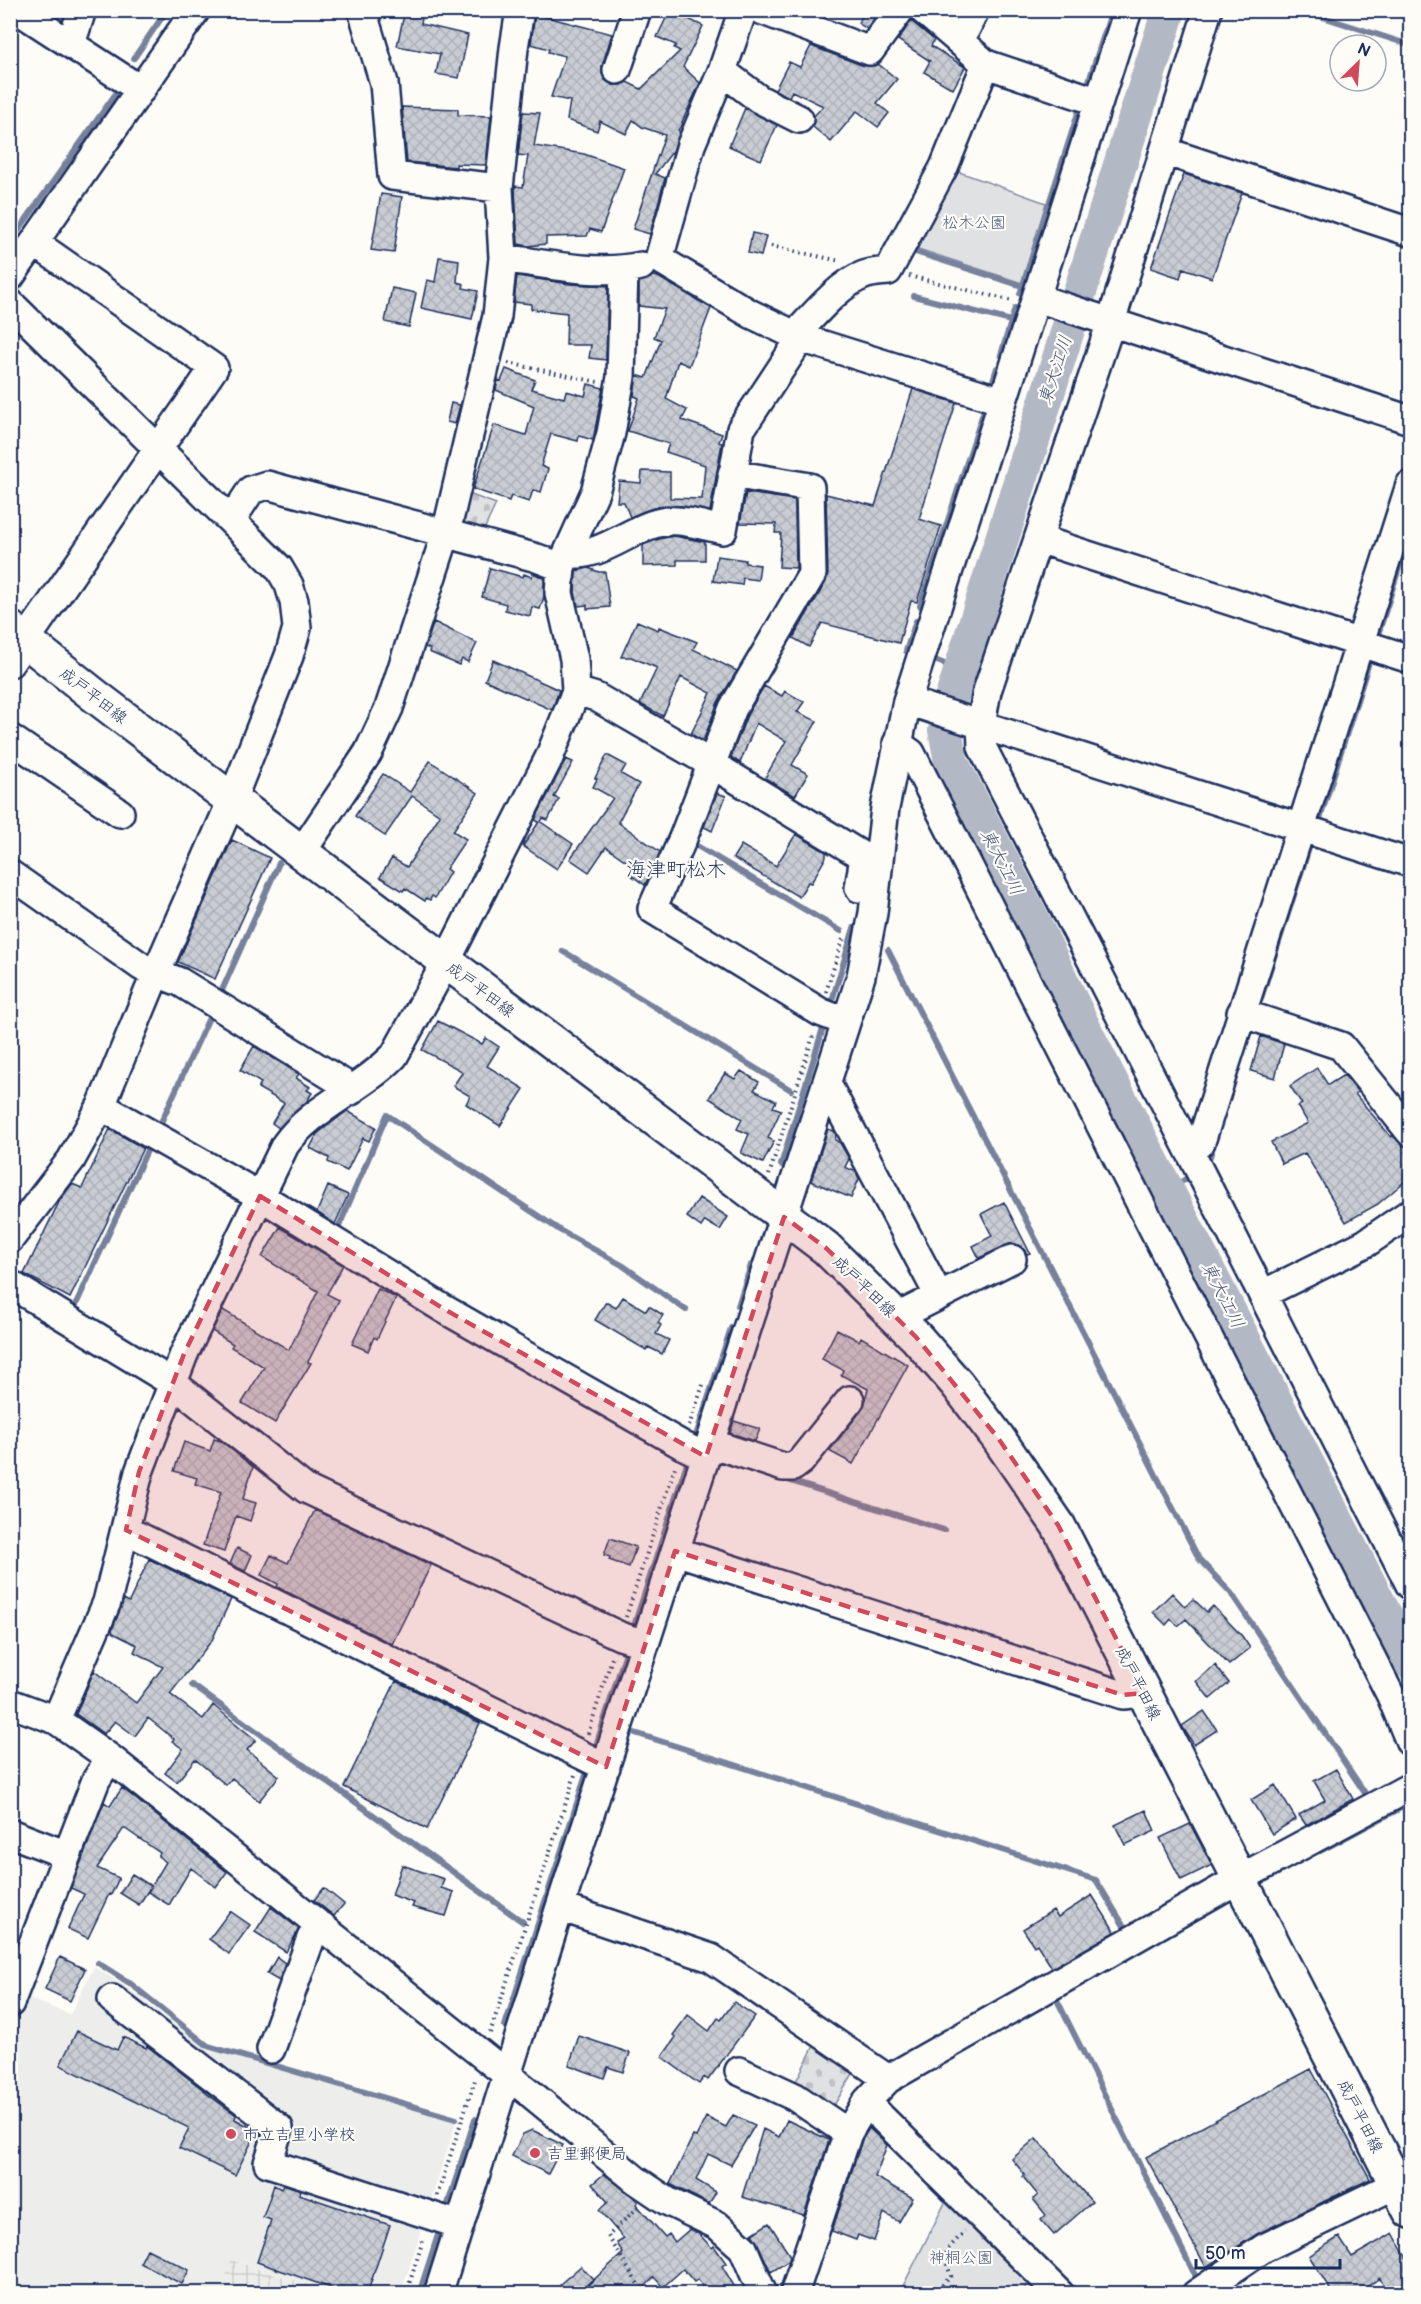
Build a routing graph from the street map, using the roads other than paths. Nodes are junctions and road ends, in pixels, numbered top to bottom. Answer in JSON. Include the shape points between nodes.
{"nodes":[{"id":1,"x":18,"y":10,"type":"edge"},
{"id":2,"x":82,"y":10,"type":"edge"},
{"id":3,"x":196,"y":10,"type":"edge"},
{"id":4,"x":362,"y":10,"type":"edge"},
{"id":5,"x":520,"y":10,"type":"edge"},
{"id":6,"x":637,"y":10,"type":"edge"},
{"id":7,"x":743,"y":10,"type":"edge"},
{"id":8,"x":761,"y":10,"type":"edge"},
{"id":9,"x":900,"y":10,"type":"edge"},
{"id":10,"x":923,"y":10,"type":"edge"},
{"id":11,"x":975,"y":10,"type":"edge"},
{"id":12,"x":1128,"y":10,"type":"edge"},
{"id":13,"x":1208,"y":10,"type":"edge"},
{"id":14,"x":960,"y":41,"type":"junction"},
{"id":15,"x":71,"y":44,"type":"junction"},
{"id":16,"x":986,"y":64,"type":"junction"},
{"id":17,"x":617,"y":70,"type":"dead end"},
{"id":18,"x":722,"y":71,"type":"junction"},
{"id":19,"x":141,"y":90,"type":"junction"},
{"id":20,"x":1099,"y":102,"type":"junction"},
{"id":21,"x":799,"y":119,"type":"dead end"},
{"id":22,"x":1164,"y":152,"type":"junction"},
{"id":23,"x":499,"y":188,"type":"junction"},
{"id":24,"x":1410,"y":232,"type":"edge"},
{"id":25,"x":35,"y":243,"type":"junction"},
{"id":26,"x":503,"y":258,"type":"junction"},
{"id":27,"x":659,"y":259,"type":"junction"},
{"id":28,"x":624,"y":270,"type":"junction"},
{"id":29,"x":10,"y":278,"type":"edge"},
{"id":30,"x":1042,"y":300,"type":"junction"},
{"id":31,"x":10,"y":303,"type":"edge"},
{"id":32,"x":1108,"y":321,"type":"junction"},
{"id":33,"x":798,"y":337,"type":"junction"},
{"id":34,"x":1003,"y":401,"type":"junction"},
{"id":35,"x":1410,"y":420,"type":"edge"},
{"id":36,"x":158,"y":450,"type":"junction"},
{"id":37,"x":732,"y":474,"type":"junction"},
{"id":38,"x":1410,"y":485,"type":"edge"},
{"id":39,"x":232,"y":519,"type":"junction"},
{"id":40,"x":446,"y":533,"type":"junction"},
{"id":41,"x":1038,"y":539,"type":"junction"},
{"id":42,"x":564,"y":560,"type":"junction"},
{"id":43,"x":1360,"y":643,"type":"junction"},
{"id":44,"x":15,"y":644,"type":"edge"},
{"id":45,"x":1410,"y":659,"type":"edge"},
{"id":46,"x":576,"y":691,"type":"junction"},
{"id":47,"x":912,"y":702,"type":"junction"},
{"id":48,"x":977,"y":723,"type":"junction"},
{"id":49,"x":10,"y":738,"type":"edge"},
{"id":50,"x":897,"y":743,"type":"junction"},
{"id":51,"x":710,"y":763,"type":"junction"},
{"id":52,"x":232,"y":800,"type":"junction"},
{"id":53,"x":120,"y":813,"type":"dead end"},
{"id":54,"x":1300,"y":828,"type":"junction"},
{"id":55,"x":301,"y":853,"type":"junction"},
{"id":56,"x":1410,"y":863,"type":"edge"},
{"id":57,"x":10,"y":874,"type":"edge"},
{"id":58,"x":864,"y":910,"type":"junction"},
{"id":59,"x":446,"y":962,"type":"junction"},
{"id":60,"x":156,"y":973,"type":"junction"},
{"id":61,"x":1241,"y":1013,"type":"junction"},
{"id":62,"x":846,"y":1022,"type":"junction"},
{"id":63,"x":826,"y":1084,"type":"junction"},
{"id":64,"x":351,"y":1091,"type":"junction"},
{"id":65,"x":101,"y":1107,"type":"junction"},
{"id":66,"x":1410,"y":1132,"type":"edge"},
{"id":67,"x":1190,"y":1152,"type":"junction"},
{"id":68,"x":260,"y":1196,"type":"junction"},
{"id":69,"x":1410,"y":1213,"type":"edge"},
{"id":70,"x":784,"y":1217,"type":"junction"},
{"id":71,"x":10,"y":1239,"type":"edge"},
{"id":72,"x":1012,"y":1259,"type":"dead end"},
{"id":73,"x":10,"y":1284,"type":"edge"},
{"id":74,"x":1263,"y":1294,"type":"junction"},
{"id":75,"x":939,"y":1296,"type":"junction"},
{"id":76,"x":897,"y":1317,"type":"junction"},
{"id":77,"x":173,"y":1383,"type":"junction"},
{"id":78,"x":850,"y":1400,"type":"dead end"},
{"id":79,"x":699,"y":1449,"type":"junction"},
{"id":80,"x":126,"y":1530,"type":"junction"},
{"id":81,"x":675,"y":1551,"type":"junction"},
{"id":82,"x":1407,"y":1568,"type":"edge"},
{"id":83,"x":645,"y":1644,"type":"junction"},
{"id":84,"x":1144,"y":1693,"type":"junction"},
{"id":85,"x":10,"y":1703,"type":"edge"},
{"id":86,"x":56,"y":1720,"type":"junction"},
{"id":87,"x":1410,"y":1742,"type":"edge"},
{"id":88,"x":110,"y":1758,"type":"junction"},
{"id":89,"x":606,"y":1767,"type":"junction"},
{"id":90,"x":1410,"y":1787,"type":"edge"},
{"id":91,"x":10,"y":1833,"type":"edge"},
{"id":92,"x":68,"y":1855,"type":"junction"},
{"id":93,"x":1239,"y":1879,"type":"junction"},
{"id":94,"x":560,"y":1907,"type":"junction"},
{"id":95,"x":322,"y":1926,"type":"junction"},
{"id":96,"x":21,"y":1947,"type":"edge"},
{"id":97,"x":112,"y":1999,"type":"dead end"},
{"id":98,"x":10,"y":2003,"type":"edge"},
{"id":99,"x":271,"y":2049,"type":"dead end"},
{"id":100,"x":739,"y":2071,"type":"dead end"},
{"id":101,"x":507,"y":2075,"type":"junction"},
{"id":102,"x":888,"y":2079,"type":"junction"},
{"id":103,"x":867,"y":2101,"type":"junction"},
{"id":104,"x":848,"y":2133,"type":"junction"},
{"id":105,"x":1404,"y":2198,"type":"edge"},
{"id":106,"x":460,"y":2225,"type":"junction"},
{"id":107,"x":438,"y":2294,"type":"edge"},
{"id":108,"x":763,"y":2294,"type":"edge"},
{"id":109,"x":794,"y":2294,"type":"edge"},
{"id":110,"x":1060,"y":2294,"type":"edge"},
{"id":111,"x":1196,"y":2294,"type":"edge"}],
"edges":[{"from":1,"to":15,"type":"street"},
{"from":2,"to":15,"type":"street"},
{"from":3,"to":19,"type":"street"},
{"from":4,"to":23,"type":"street","via":[[384,83],[392,176]]},
{"from":5,"to":23,"type":"street"},
{"from":6,"to":17,"type":"street"},
{"from":7,"to":18,"type":"street"},
{"from":8,"to":9,"type":"street","via":[[870,51]]},
{"from":10,"to":14,"type":"street"},
{"from":11,"to":14,"type":"street"},
{"from":12,"to":20,"type":"street"},
{"from":13,"to":22,"type":"street"},
{"from":14,"to":16,"type":"street"},
{"from":15,"to":19,"type":"street"},
{"from":16,"to":20,"type":"street"},
{"from":16,"to":33,"type":"street","via":[[944,167],[888,271],[856,278],[824,305]]},
{"from":18,"to":21,"type":"street","via":[[759,99]]},
{"from":18,"to":27,"type":"street","via":[[691,145]]},
{"from":19,"to":25,"type":"street"},
{"from":20,"to":30,"type":"street"},
{"from":22,"to":24,"type":"street"},
{"from":22,"to":32,"type":"street"},
{"from":23,"to":26,"type":"street"},
{"from":25,"to":29,"type":"street"},
{"from":25,"to":36,"type":"street","via":[[214,368]]},
{"from":26,"to":28,"type":"street","via":[[569,268]]},
{"from":26,"to":40,"type":"street","via":[[497,316]]},
{"from":27,"to":28,"type":"street"},
{"from":27,"to":33,"type":"street"},
{"from":28,"to":42,"type":"street","via":[[620,387],[611,433],[595,492]]},
{"from":30,"to":32,"type":"street"},
{"from":30,"to":34,"type":"street"},
{"from":31,"to":36,"type":"street"},
{"from":32,"to":35,"type":"street"},
{"from":32,"to":41,"type":"street"},
{"from":33,"to":34,"type":"street"},
{"from":33,"to":37,"type":"street","via":[[741,429]]},
{"from":34,"to":47,"type":"street"},
{"from":36,"to":39,"type":"street"},
{"from":36,"to":44,"type":"street"},
{"from":37,"to":42,"type":"street","via":[[723,530],[670,520]]},
{"from":37,"to":51,"type":"street","via":[[810,486],[812,574],[733,708]]},
{"from":38,"to":43,"type":"street"},
{"from":39,"to":40,"type":"street","via":[[251,490],[267,486]]},
{"from":39,"to":52,"type":"street","via":[[279,568],[294,601],[297,628]]},
{"from":40,"to":42,"type":"street"},
{"from":40,"to":55,"type":"street","via":[[389,708],[368,753]]},
{"from":41,"to":43,"type":"street"},
{"from":41,"to":48,"type":"street"},
{"from":42,"to":46,"type":"street","via":[[559,593],[574,659]]},
{"from":43,"to":45,"type":"street"},
{"from":43,"to":54,"type":"street"},
{"from":44,"to":52,"type":"main road","name":"成戸平田線"},
{"from":46,"to":51,"type":"street","via":[[596,697]]},
{"from":46,"to":59,"type":"street","via":[[549,758]]},
{"from":47,"to":48,"type":"street"},
{"from":47,"to":50,"type":"street"},
{"from":48,"to":54,"type":"street"},
{"from":48,"to":67,"type":"street","via":[[982,747]]},
{"from":49,"to":53,"type":"street"},
{"from":50,"to":58,"type":"street"},
{"from":50,"to":87,"type":"street","via":[[911,753],[1391,1696]]},
{"from":51,"to":58,"type":"street","via":[[864,857]]},
{"from":51,"to":62,"type":"street","via":[[652,909],[820,1012]]},
{"from":52,"to":55,"type":"main road","name":"成戸平田線"},
{"from":52,"to":60,"type":"street"},
{"from":54,"to":56,"type":"street"},
{"from":54,"to":61,"type":"street"},
{"from":55,"to":59,"type":"main road","name":"成戸平田線"},
{"from":57,"to":60,"type":"street"},
{"from":58,"to":62,"type":"street","via":[[861,976]]},
{"from":59,"to":64,"type":"street","via":[[394,1056]]},
{"from":59,"to":70,"type":"main road","name":"成戸平田線"},
{"from":60,"to":64,"type":"street","via":[[180,982]]},
{"from":60,"to":65,"type":"street"},
{"from":61,"to":66,"type":"street","via":[[1341,1046]]},
{"from":61,"to":67,"type":"street","via":[[1201,1142]]},
{"from":62,"to":63,"type":"street"},
{"from":63,"to":70,"type":"street"},
{"from":63,"to":75,"type":"street"},
{"from":64,"to":68,"type":"street","via":[[297,1128]]},
{"from":65,"to":68,"type":"street"},
{"from":65,"to":71,"type":"street","via":[[71,1160]]},
{"from":67,"to":74,"type":"street"},
{"from":68,"to":77,"type":"street"},
{"from":68,"to":79,"type":"street","via":[[444,1309]]},
{"from":69,"to":74,"type":"street","via":[[1366,1243]]},
{"from":70,"to":76,"type":"main road","name":"成戸平田線","via":[[826,1248]]},
{"from":70,"to":79,"type":"street"},
{"from":72,"to":75,"type":"street"},
{"from":73,"to":77,"type":"street"},
{"from":74,"to":82,"type":"street"},
{"from":75,"to":76,"type":"street"},
{"from":76,"to":84,"type":"main road","name":"成戸平田線","via":[[957,1384],[1058,1526]]},
{"from":77,"to":80,"type":"street","via":[[139,1472]]},
{"from":77,"to":83,"type":"street","via":[[306,1489],[620,1636]]},
{"from":78,"to":79,"type":"street","via":[[793,1467]]},
{"from":79,"to":81,"type":"street"},
{"from":80,"to":86,"type":"street","via":[[107,1602]]},
{"from":80,"to":89,"type":"street"},
{"from":81,"to":83,"type":"street"},
{"from":81,"to":84,"type":"street","via":[[1123,1695]]},
{"from":83,"to":89,"type":"street"},
{"from":84,"to":93,"type":"main road","name":"成戸平田線"},
{"from":85,"to":86,"type":"street"},
{"from":86,"to":88,"type":"street"},
{"from":88,"to":92,"type":"street","via":[[96,1780]]},
{"from":88,"to":95,"type":"street"},
{"from":89,"to":94,"type":"street"},
{"from":90,"to":93,"type":"street"},
{"from":91,"to":92,"type":"street"},
{"from":92,"to":96,"type":"street"},
{"from":93,"to":102,"type":"street"},
{"from":93,"to":105,"type":"main road","name":"成戸平田線"},
{"from":94,"to":101,"type":"street"},
{"from":94,"to":102,"type":"street","via":[[711,1958]]},
{"from":95,"to":99,"type":"street","via":[[311,1938]]},
{"from":95,"to":101,"type":"street"},
{"from":96,"to":98,"type":"street"},
{"from":97,"to":106,"type":"street","via":[[279,2128],[268,2163]]},
{"from":100,"to":104,"type":"street","via":[[795,2097]]},
{"from":101,"to":106,"type":"street"},
{"from":101,"to":108,"type":"street","via":[[636,2180],[667,2201],[717,2225],[743,2248]]},
{"from":102,"to":103,"type":"street"},
{"from":103,"to":104,"type":"street"},
{"from":103,"to":110,"type":"street"},
{"from":104,"to":109,"type":"street"},
{"from":105,"to":111,"type":"street","via":[[1264,2247]]},
{"from":106,"to":107,"type":"street"}]}
